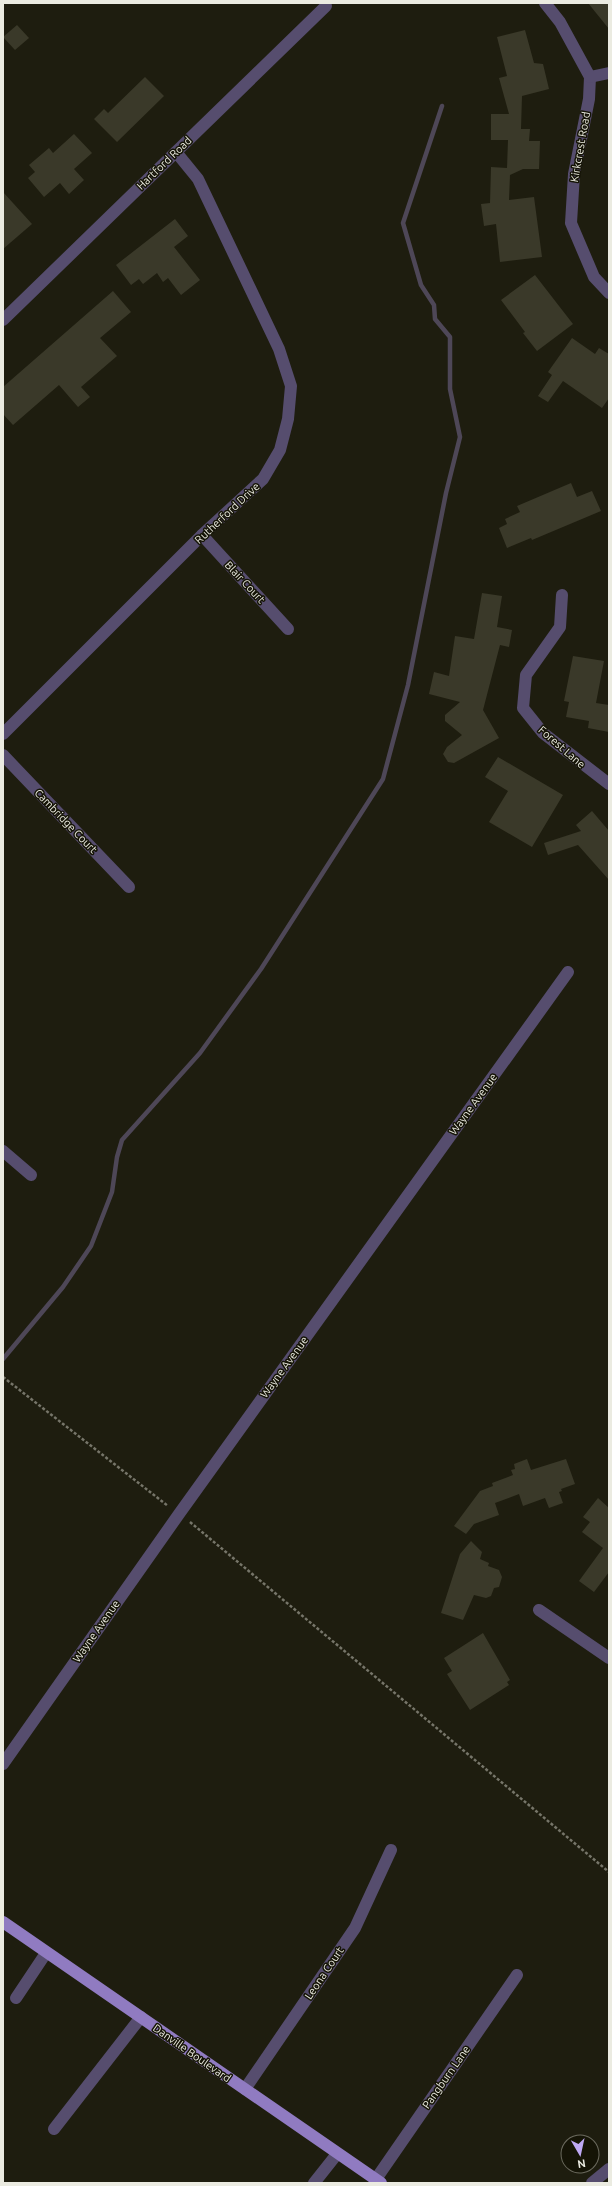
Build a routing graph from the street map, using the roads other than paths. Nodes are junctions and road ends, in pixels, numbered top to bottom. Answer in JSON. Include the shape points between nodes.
{"nodes":[{"id":1,"x":545,"y":3,"type":"edge"},
{"id":2,"x":326,"y":6,"type":"dead end"},
{"id":3,"x":609,"y":73,"type":"edge"},
{"id":4,"x":590,"y":77,"type":"junction"},
{"id":5,"x":609,"y":78,"type":"edge"},
{"id":6,"x":176,"y":152,"type":"junction"},
{"id":7,"x":609,"y":293,"type":"edge"},
{"id":8,"x":3,"y":320,"type":"edge"},
{"id":9,"x":202,"y":535,"type":"junction"},
{"id":10,"x":562,"y":595,"type":"dead end"},
{"id":11,"x":288,"y":628,"type":"dead end"},
{"id":12,"x":3,"y":734,"type":"edge"},
{"id":13,"x":3,"y":755,"type":"edge"},
{"id":14,"x":609,"y":784,"type":"edge"},
{"id":15,"x":129,"y":887,"type":"dead end"},
{"id":16,"x":568,"y":972,"type":"dead end"},
{"id":17,"x":3,"y":1151,"type":"edge"},
{"id":18,"x":31,"y":1175,"type":"dead end"},
{"id":19,"x":539,"y":1610,"type":"dead end"},
{"id":20,"x":609,"y":1658,"type":"edge"},
{"id":21,"x":3,"y":1764,"type":"edge"},
{"id":22,"x":391,"y":1850,"type":"dead end"},
{"id":23,"x":3,"y":1922,"type":"edge"},
{"id":24,"x":46,"y":1953,"type":"junction"},
{"id":25,"x":517,"y":1975,"type":"dead end"},
{"id":26,"x":16,"y":1998,"type":"dead end"},
{"id":27,"x":141,"y":2017,"type":"junction"},
{"id":28,"x":245,"y":2089,"type":"junction"},
{"id":29,"x":54,"y":2129,"type":"dead end"},
{"id":30,"x":337,"y":2154,"type":"junction"},
{"id":31,"x":609,"y":2169,"type":"edge"},
{"id":32,"x":378,"y":2181,"type":"edge"},
{"id":33,"x":314,"y":2183,"type":"edge"},
{"id":34,"x":592,"y":2183,"type":"edge"}],
"edges":[{"from":1,"to":4,"type":"street","via":[[560,22]]},
{"from":2,"to":6,"type":"street","name":"Hartford Road"},
{"from":3,"to":4,"type":"street"},
{"from":4,"to":5,"type":"street"},
{"from":4,"to":7,"type":"street","name":"Kirkcrest Road","via":[[589,99],[574,174],[571,223],[594,277]]},
{"from":6,"to":8,"type":"street","name":"Hartford Road"},
{"from":6,"to":9,"type":"street","name":"Rutherford Drive","via":[[198,179],[279,349],[291,386],[288,419],[280,450],[263,479]]},
{"from":9,"to":11,"type":"street","name":"Blair Court"},
{"from":9,"to":12,"type":"street","name":"Rutherford Drive"},
{"from":10,"to":14,"type":"street","name":"Forest Lane","via":[[560,627],[526,675],[523,708],[543,733]]},
{"from":13,"to":15,"type":"street","name":"Cambridge Court"},
{"from":16,"to":21,"type":"street","name":"Wayne Avenue"},
{"from":17,"to":18,"type":"street"},
{"from":19,"to":20,"type":"street"},
{"from":22,"to":28,"type":"street","name":"Leona Court","via":[[355,1928]]},
{"from":23,"to":24,"type":"main road","name":"Danville Boulevard"},
{"from":24,"to":26,"type":"street"},
{"from":24,"to":27,"type":"main road","name":"Danville Boulevard"},
{"from":25,"to":32,"type":"street","name":"Pangburn Lane"},
{"from":27,"to":28,"type":"main road","name":"Danville Boulevard"},
{"from":27,"to":29,"type":"street"},
{"from":28,"to":30,"type":"main road","name":"Danville Boulevard"},
{"from":30,"to":32,"type":"main road","name":"Danville Boulevard"},
{"from":30,"to":33,"type":"street"},
{"from":31,"to":34,"type":"street"}]}
